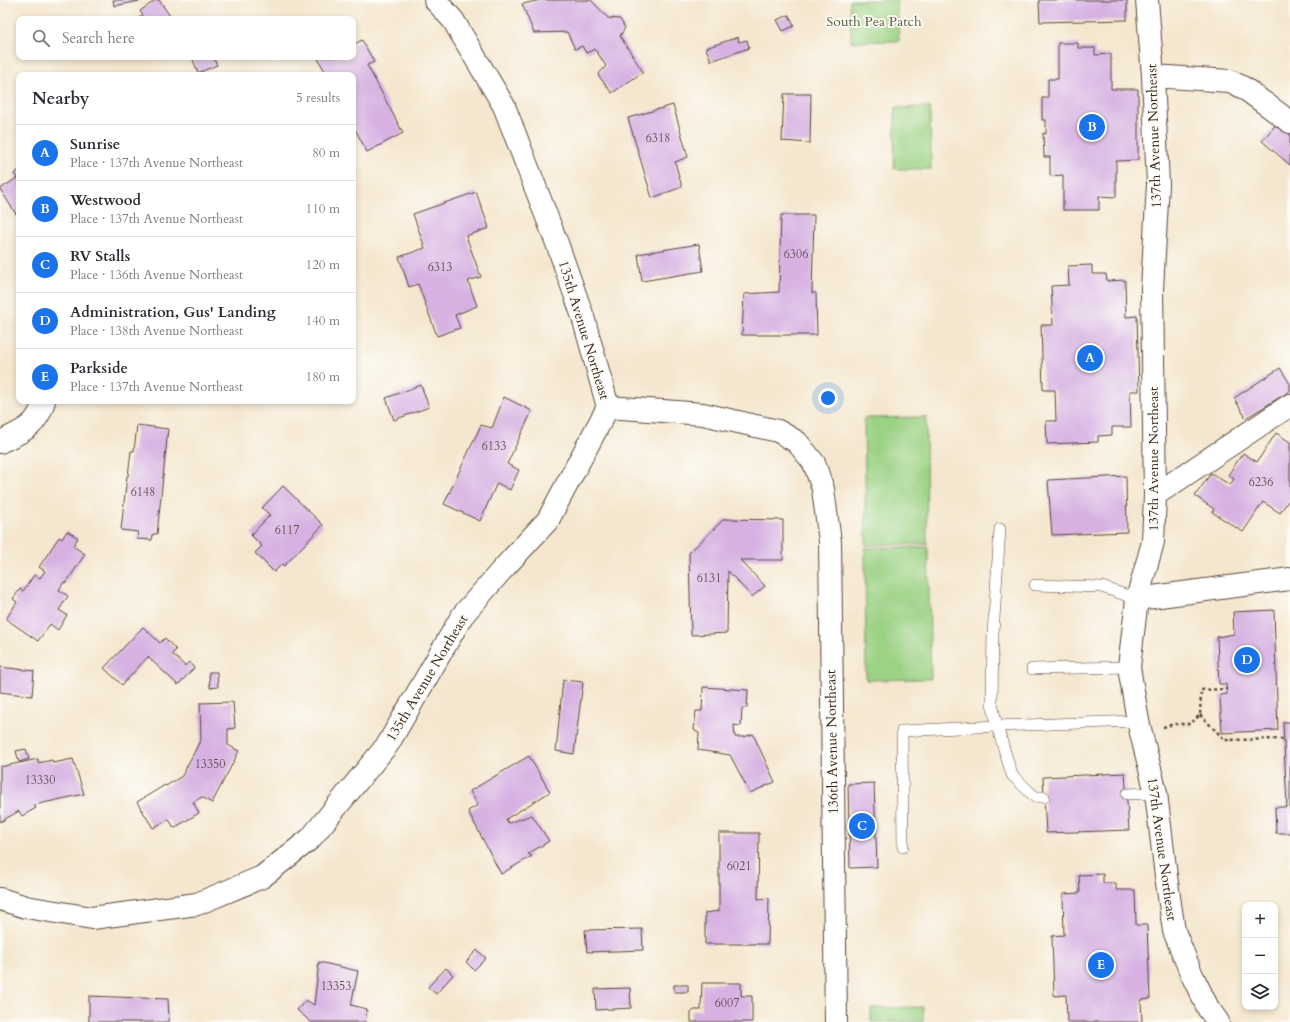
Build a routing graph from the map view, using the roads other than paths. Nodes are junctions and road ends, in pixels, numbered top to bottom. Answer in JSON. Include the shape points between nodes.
{"nodes":[{"id":1,"x":435,"y":0,"type":"edge"},
{"id":2,"x":1147,"y":0,"type":"edge"},
{"id":3,"x":1153,"y":76,"type":"junction"},
{"id":4,"x":1290,"y":122,"type":"edge"},
{"id":5,"x":43,"y":404,"type":"edge"},
{"id":6,"x":1290,"y":405,"type":"edge"},
{"id":7,"x":608,"y":407,"type":"junction"},
{"id":8,"x":0,"y":442,"type":"edge"},
{"id":9,"x":1155,"y":496,"type":"junction"},
{"id":10,"x":1000,"y":529,"type":"dead end"},
{"id":11,"x":1290,"y":579,"type":"edge"},
{"id":12,"x":1035,"y":585,"type":"dead end"},
{"id":13,"x":1137,"y":599,"type":"junction"},
{"id":14,"x":1129,"y":667,"type":"junction"},
{"id":15,"x":1032,"y":669,"type":"dead end"},
{"id":16,"x":1139,"y":725,"type":"junction"},
{"id":17,"x":997,"y":726,"type":"junction"},
{"id":18,"x":1156,"y":793,"type":"junction"},
{"id":19,"x":1127,"y":794,"type":"dead end"},
{"id":20,"x":1044,"y":797,"type":"dead end"},
{"id":21,"x":903,"y":847,"type":"dead end"},
{"id":22,"x":0,"y":899,"type":"edge"},
{"id":23,"x":836,"y":1022,"type":"edge"},
{"id":24,"x":1218,"y":1022,"type":"edge"}],
"edges":[{"from":1,"to":7,"type":"street","name":"135th Avenue Northeast","via":[[453,20],[504,106],[574,290]]},
{"from":2,"to":3,"type":"street","name":"137th Avenue Northeast"},
{"from":3,"to":4,"type":"street","via":[[1230,82],[1244,88]]},
{"from":3,"to":9,"type":"street","name":"137th Avenue Northeast","via":[[1158,184],[1152,289]]},
{"from":5,"to":8,"type":"street","via":[[41,413],[27,429]]},
{"from":6,"to":9,"type":"street"},
{"from":7,"to":22,"type":"street","name":"135th Avenue Northeast","via":[[548,520],[462,616],[388,744],[310,838],[262,877],[197,904],[92,918],[26,907]]},
{"from":7,"to":23,"type":"street","name":"136th Avenue Northeast","via":[[703,414],[778,431],[797,442],[814,463],[823,489],[830,542]]},
{"from":9,"to":13,"type":"street","name":"137th Avenue Northeast","via":[[1153,542]]},
{"from":10,"to":17,"type":"lane","via":[[992,695]]},
{"from":11,"to":13,"type":"street"},
{"from":12,"to":13,"type":"lane","via":[[1102,587]]},
{"from":13,"to":14,"type":"street","name":"137th Avenue Northeast"},
{"from":14,"to":15,"type":"lane"},
{"from":14,"to":16,"type":"street","name":"137th Avenue Northeast"},
{"from":16,"to":17,"type":"lane"},
{"from":16,"to":18,"type":"street","name":"137th Avenue Northeast"},
{"from":17,"to":20,"type":"lane","via":[[1012,775],[1035,797]]},
{"from":17,"to":21,"type":"lane","via":[[902,731]]},
{"from":18,"to":19,"type":"lane"},
{"from":18,"to":24,"type":"street","name":"137th Avenue Northeast","via":[[1174,931],[1192,975]]}]}
